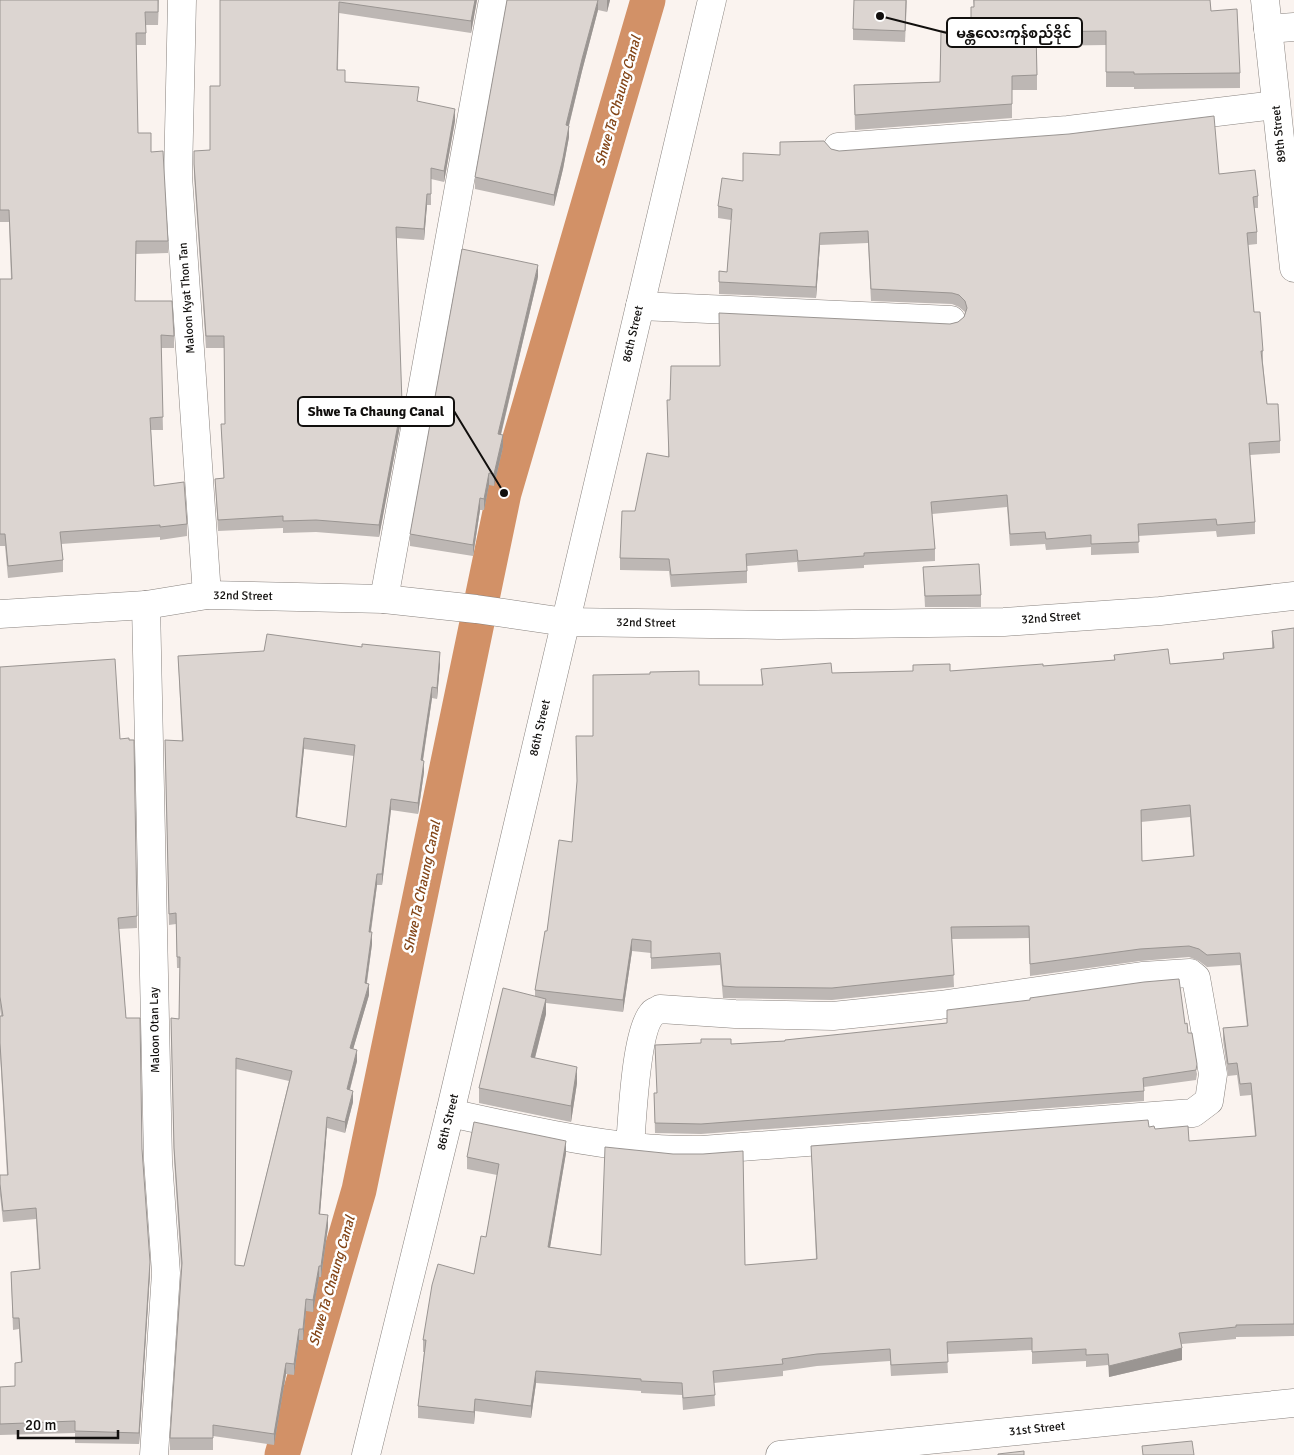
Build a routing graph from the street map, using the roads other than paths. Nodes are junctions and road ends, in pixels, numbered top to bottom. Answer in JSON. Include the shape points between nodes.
{"nodes":[{"id":1,"x":182,"y":0,"type":"edge"},
{"id":2,"x":493,"y":0,"type":"edge"},
{"id":3,"x":712,"y":0,"type":"edge"},
{"id":4,"x":1265,"y":0,"type":"edge"},
{"id":5,"x":1281,"y":28,"type":"edge"},
{"id":6,"x":1275,"y":105,"type":"junction"},
{"id":7,"x":838,"y":147,"type":"dead end"},
{"id":8,"x":1294,"y":268,"type":"edge"},
{"id":9,"x":640,"y":306,"type":"junction"},
{"id":10,"x":950,"y":320,"type":"dead end"},
{"id":11,"x":207,"y":595,"type":"junction"},
{"id":12,"x":1294,"y":596,"type":"edge"},
{"id":13,"x":384,"y":599,"type":"junction"},
{"id":14,"x":146,"y":605,"type":"junction"},
{"id":15,"x":0,"y":614,"type":"edge"},
{"id":16,"x":565,"y":622,"type":"junction"},
{"id":17,"x":450,"y":1113,"type":"junction"},
{"id":18,"x":630,"y":1146,"type":"junction"},
{"id":19,"x":1294,"y":1403,"type":"edge"},
{"id":20,"x":811,"y":1454,"type":"edge"},
{"id":21,"x":154,"y":1455,"type":"edge"},
{"id":22,"x":366,"y":1455,"type":"edge"},
{"id":23,"x":780,"y":1455,"type":"edge"}],
"edges":[{"from":1,"to":11,"type":"street","name":"Maloon Kyat Thon Tan","via":[[178,176]]},
{"from":2,"to":13,"type":"street"},
{"from":3,"to":9,"type":"street","name":"86th Street"},
{"from":4,"to":5,"type":"street","name":"89th Street"},
{"from":5,"to":6,"type":"street","name":"89th Street"},
{"from":6,"to":7,"type":"street","via":[[1068,130]]},
{"from":6,"to":8,"type":"street","name":"89th Street"},
{"from":9,"to":10,"type":"street"},
{"from":9,"to":16,"type":"street","name":"86th Street"},
{"from":11,"to":13,"type":"street","name":"32nd Street"},
{"from":11,"to":14,"type":"street","name":"32nd Street"},
{"from":12,"to":16,"type":"street","name":"32nd Street","via":[[1160,611],[1004,622],[779,625]]},
{"from":13,"to":16,"type":"street","name":"32nd Street"},
{"from":14,"to":15,"type":"street","name":"32nd Street"},
{"from":14,"to":21,"type":"street","name":"Maloon Otan Lay","via":[[158,1160],[166,1273]]},
{"from":16,"to":17,"type":"street","name":"86th Street"},
{"from":17,"to":18,"type":"street","via":[[582,1140]]},
{"from":17,"to":22,"type":"street","name":"86th Street"},
{"from":18,"to":18,"type":"street","via":[[702,1150],[1193,1113],[1210,1100],[1212,1074],[1196,978],[1190,973],[1142,976],[940,1005],[833,1016],[660,1009],[653,1012],[648,1021],[638,1055]]},
{"from":19,"to":20,"type":"street","name":"31st Street"},
{"from":20,"to":23,"type":"street","name":"31st Street"}]}
